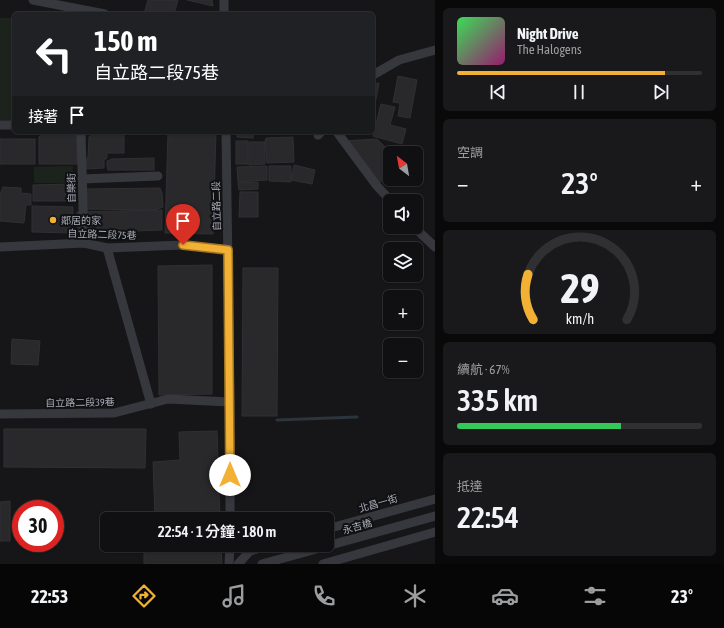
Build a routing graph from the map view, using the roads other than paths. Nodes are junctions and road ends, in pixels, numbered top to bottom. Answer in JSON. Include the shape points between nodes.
{"nodes":[{"id":1,"x":33,"y":0,"type":"edge"},
{"id":2,"x":224,"y":0,"type":"edge"},
{"id":3,"x":85,"y":12,"type":"edge"},
{"id":4,"x":224,"y":12,"type":"edge"},
{"id":5,"x":435,"y":50,"type":"edge"},
{"id":6,"x":375,"y":74,"type":"edge"},
{"id":7,"x":0,"y":125,"type":"edge"},
{"id":8,"x":12,"y":125,"type":"edge"},
{"id":9,"x":81,"y":134,"type":"edge"},
{"id":10,"x":226,"y":134,"type":"edge"},
{"id":11,"x":338,"y":134,"type":"edge"},
{"id":12,"x":158,"y":176,"type":"dead end"},
{"id":13,"x":82,"y":179,"type":"junction"},
{"id":14,"x":384,"y":194,"type":"edge"},
{"id":15,"x":421,"y":234,"type":"edge"},
{"id":16,"x":84,"y":243,"type":"junction"},
{"id":17,"x":0,"y":247,"type":"edge"},
{"id":18,"x":435,"y":247,"type":"edge"},
{"id":19,"x":107,"y":248,"type":"junction"},
{"id":20,"x":228,"y":250,"type":"junction"},
{"id":21,"x":230,"y":402,"type":"junction"},
{"id":22,"x":151,"y":404,"type":"junction"},
{"id":23,"x":0,"y":414,"type":"edge"},
{"id":24,"x":435,"y":499,"type":"edge"},
{"id":25,"x":230,"y":512,"type":"edge"},
{"id":26,"x":435,"y":516,"type":"edge"},
{"id":27,"x":334,"y":527,"type":"edge"},
{"id":28,"x":435,"y":532,"type":"edge"},
{"id":29,"x":230,"y":552,"type":"edge"},
{"id":30,"x":249,"y":552,"type":"edge"},
{"id":31,"x":229,"y":564,"type":"edge"},
{"id":32,"x":238,"y":564,"type":"edge"},
{"id":33,"x":262,"y":564,"type":"edge"},
{"id":34,"x":323,"y":564,"type":"edge"}],
"edges":[{"from":1,"to":3,"type":"street"},
{"from":2,"to":4,"type":"street"},
{"from":5,"to":6,"type":"street","via":[[399,60]]},
{"from":7,"to":8,"type":"street"},
{"from":9,"to":13,"type":"street","name":"自樂街"},
{"from":10,"to":20,"type":"street","name":"自立路二段"},
{"from":11,"to":14,"type":"street"},
{"from":12,"to":13,"type":"street"},
{"from":13,"to":16,"type":"street","name":"自樂街"},
{"from":15,"to":18,"type":"street"},
{"from":16,"to":17,"type":"street","name":"自立路二段75巷"},
{"from":16,"to":19,"type":"street","name":"自立路二段75巷"},
{"from":19,"to":20,"type":"street","name":"自立路二段75巷","via":[[183,245]]},
{"from":19,"to":22,"type":"street"},
{"from":20,"to":21,"type":"street","name":"自立路二段"},
{"from":21,"to":22,"type":"street","name":"自立路二段39巷","via":[[168,399]]},
{"from":21,"to":25,"type":"street","name":"自立路二段"},
{"from":22,"to":23,"type":"street","name":"自立路二段39巷","via":[[114,413]]},
{"from":24,"to":27,"type":"street","name":"北昌一街"},
{"from":26,"to":33,"type":"street","name":"永吉橋"},
{"from":28,"to":34,"type":"street"},
{"from":29,"to":31,"type":"street"},
{"from":30,"to":32,"type":"street"}]}
